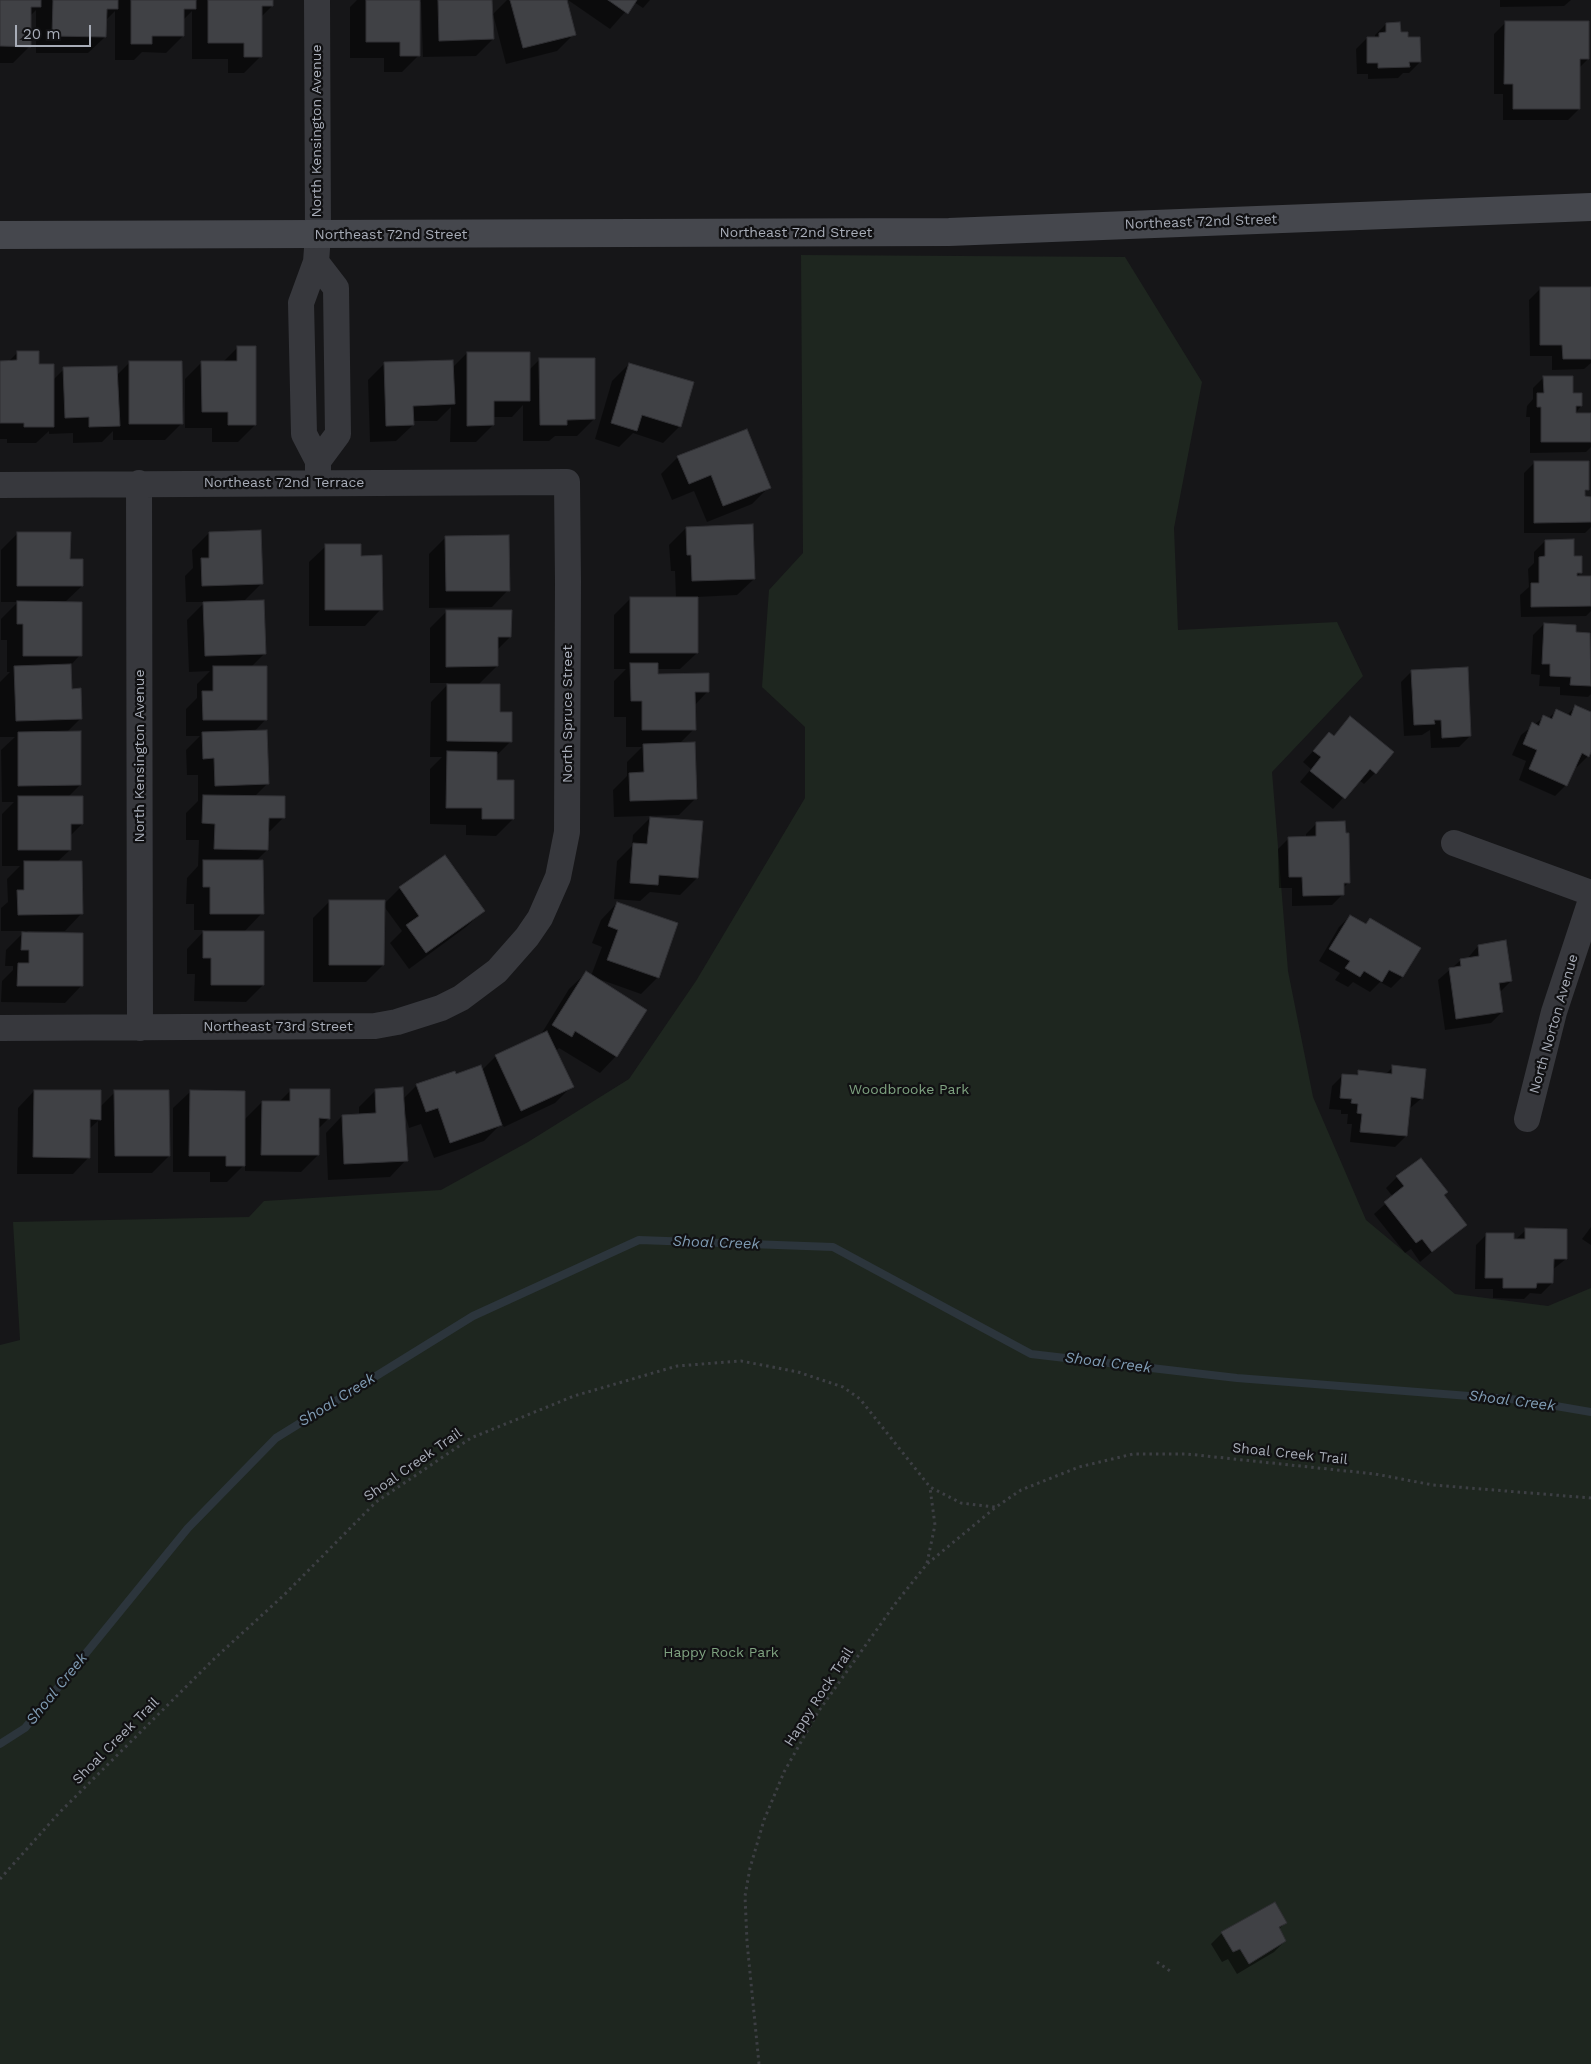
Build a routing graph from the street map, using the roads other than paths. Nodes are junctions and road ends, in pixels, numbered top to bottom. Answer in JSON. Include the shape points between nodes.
{"nodes":[{"id":1,"x":316,"y":0,"type":"edge"},
{"id":2,"x":1591,"y":207,"type":"edge"},
{"id":3,"x":0,"y":235,"type":"edge"},
{"id":4,"x":318,"y":235,"type":"junction"},
{"id":5,"x":316,"y":262,"type":"junction"},
{"id":6,"x":318,"y":472,"type":"junction"},
{"id":7,"x":567,"y":482,"type":"joint"},
{"id":8,"x":139,"y":483,"type":"junction"},
{"id":9,"x":0,"y":485,"type":"edge"},
{"id":10,"x":1454,"y":843,"type":"dead end"},
{"id":11,"x":1591,"y":893,"type":"edge"},
{"id":12,"x":1591,"y":900,"type":"edge"},
{"id":13,"x":527,"y":937,"type":"joint"},
{"id":14,"x":0,"y":1028,"type":"edge"},
{"id":15,"x":140,"y":1028,"type":"junction"},
{"id":16,"x":1527,"y":1120,"type":"dead end"}],
"edges":[{"from":1,"to":4,"type":"street","name":"North Kensington Avenue"},
{"from":2,"to":4,"type":"main road","name":"Northeast 72nd Street","via":[[949,232]]},
{"from":3,"to":4,"type":"main road","name":"Northeast 72nd Street"},
{"from":4,"to":5,"type":"street","name":"North Kensington Avenue"},
{"from":5,"to":6,"type":"street","name":"North Kensington Avenue","via":[[301,304],[304,434]]},
{"from":5,"to":6,"type":"street","via":[[336,288],[338,434]]},
{"from":6,"to":7,"type":"street","name":"Northeast 72nd Terrace"},
{"from":6,"to":8,"type":"street","name":"Northeast 72nd Terrace"},
{"from":7,"to":13,"type":"street","name":"North Spruce Street","via":[[567,832],[558,877],[540,918]]},
{"from":8,"to":9,"type":"street","name":"Northeast 72nd Terrace"},
{"from":8,"to":15,"type":"street","name":"North Kensington Avenue"},
{"from":10,"to":11,"type":"street"},
{"from":12,"to":16,"type":"street","name":"North Norton Avenue","via":[[1554,1012]]},
{"from":13,"to":15,"type":"street","name":"Northeast 73rd Street","via":[[497,971],[461,998],[397,1022],[352,1027]]},
{"from":14,"to":15,"type":"street","name":"Northeast 73rd Street"}]}
